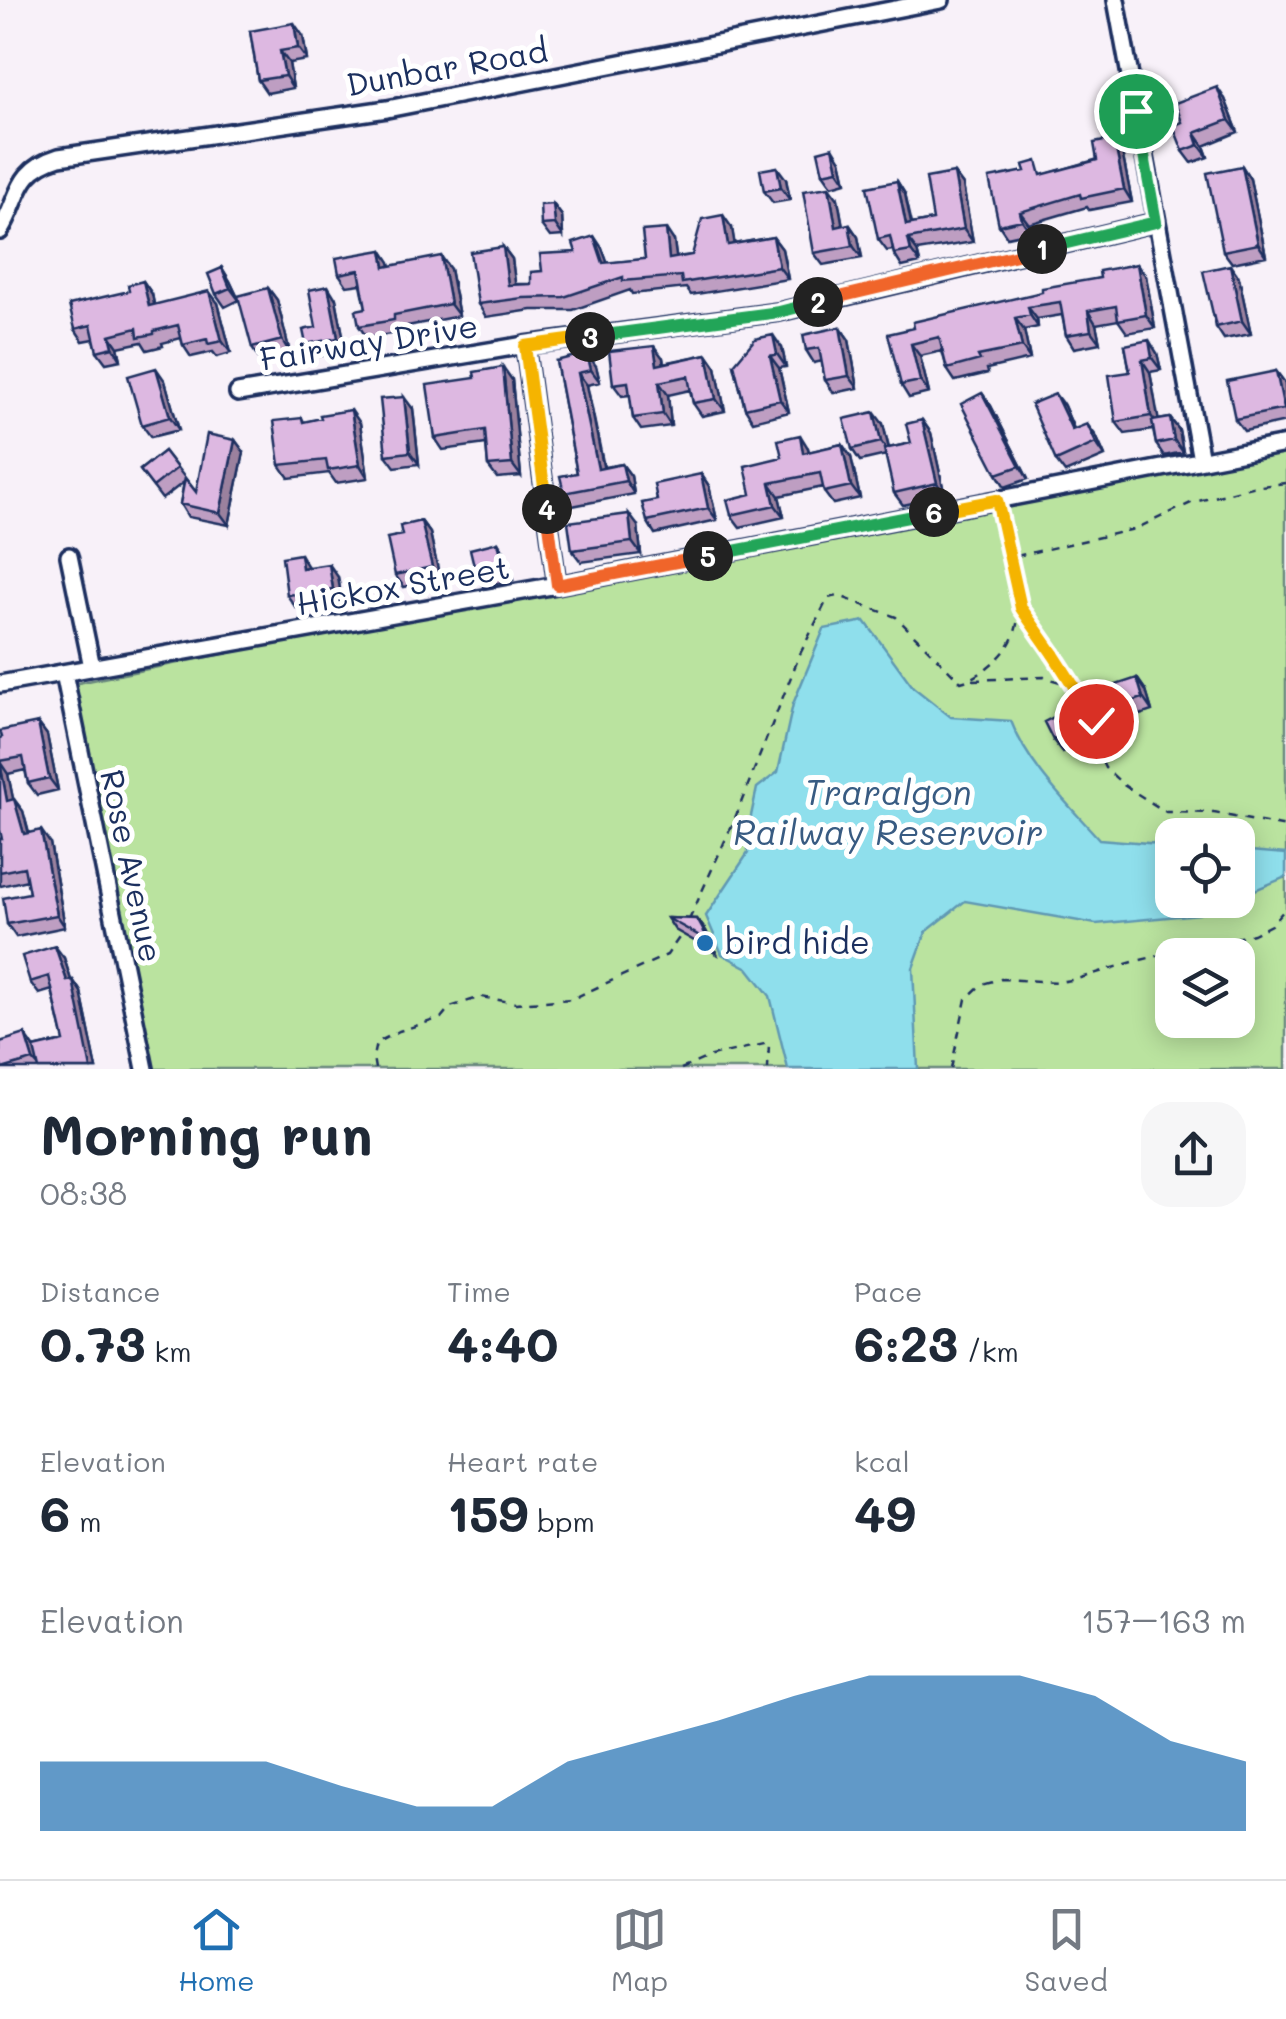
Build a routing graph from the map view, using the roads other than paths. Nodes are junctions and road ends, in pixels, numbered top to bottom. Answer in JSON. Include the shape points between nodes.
{"nodes":[{"id":1,"x":941,"y":0,"type":"edge"},
{"id":2,"x":1116,"y":0,"type":"edge"},
{"id":3,"x":1156,"y":222,"type":"junction"},
{"id":4,"x":0,"y":231,"type":"edge"},
{"id":5,"x":525,"y":346,"type":"junction"},
{"id":6,"x":238,"y":393,"type":"dead end"},
{"id":7,"x":1286,"y":444,"type":"edge"},
{"id":8,"x":1200,"y":460,"type":"junction"},
{"id":9,"x":68,"y":556,"type":"dead end"},
{"id":10,"x":557,"y":585,"type":"junction"},
{"id":11,"x":92,"y":667,"type":"junction"},
{"id":12,"x":64,"y":673,"type":"junction"},
{"id":13,"x":0,"y":684,"type":"edge"},
{"id":14,"x":145,"y":1069,"type":"edge"}],
"edges":[{"from":1,"to":4,"type":"street","name":"Dunbar Road","via":[[387,109],[59,157],[22,180]]},
{"from":2,"to":3,"type":"street"},
{"from":3,"to":5,"type":"street","name":"Fairway Drive","via":[[779,312]]},
{"from":3,"to":8,"type":"street"},
{"from":5,"to":6,"type":"street","name":"Fairway Drive"},
{"from":5,"to":10,"type":"street"},
{"from":7,"to":8,"type":"street","name":"Hickox Street"},
{"from":8,"to":10,"type":"street","name":"Hickox Street"},
{"from":9,"to":11,"type":"street"},
{"from":10,"to":11,"type":"street","name":"Hickox Street"},
{"from":11,"to":12,"type":"street","name":"Hickox Street"},
{"from":12,"to":13,"type":"street","name":"Hickox Street"},
{"from":12,"to":14,"type":"street","name":"Rose Avenue"}]}
